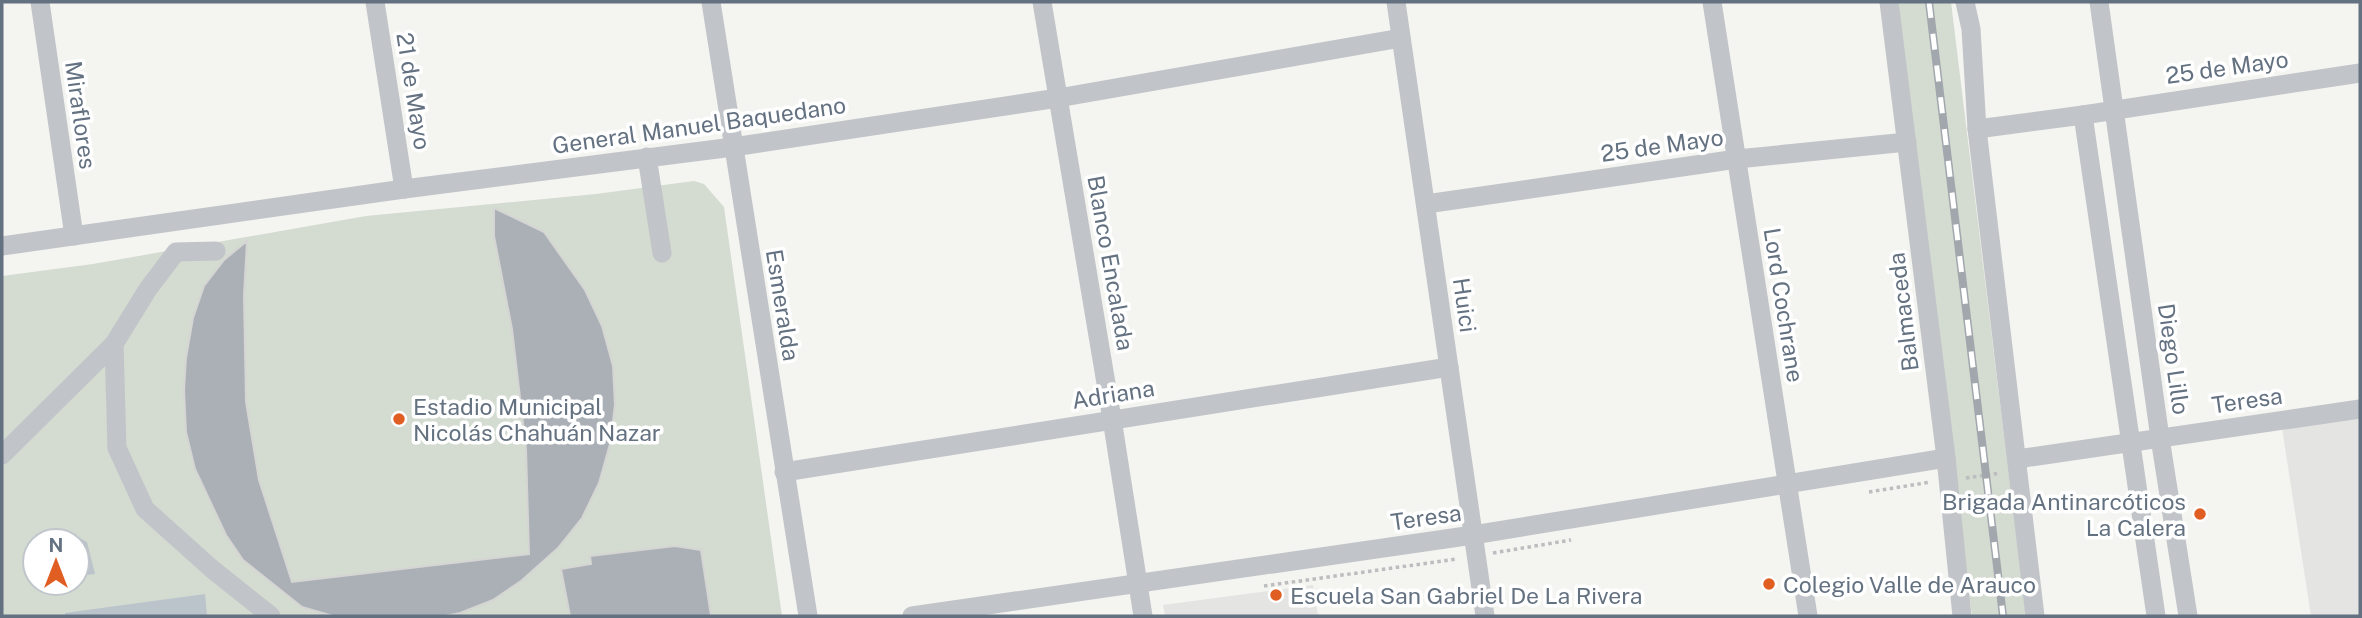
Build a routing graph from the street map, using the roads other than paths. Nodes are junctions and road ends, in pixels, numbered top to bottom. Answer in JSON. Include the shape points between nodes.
{"nodes":[{"id":1,"x":40,"y":2,"type":"edge"},
{"id":2,"x":375,"y":2,"type":"edge"},
{"id":3,"x":711,"y":2,"type":"edge"},
{"id":4,"x":1042,"y":2,"type":"edge"},
{"id":5,"x":1396,"y":2,"type":"edge"},
{"id":6,"x":1712,"y":2,"type":"edge"},
{"id":7,"x":1889,"y":2,"type":"edge"},
{"id":8,"x":1965,"y":2,"type":"edge"},
{"id":9,"x":2099,"y":2,"type":"edge"},
{"id":10,"x":1402,"y":38,"type":"junction"},
{"id":11,"x":2360,"y":73,"type":"edge"},
{"id":12,"x":1058,"y":98,"type":"junction"},
{"id":13,"x":2115,"y":109,"type":"junction"},
{"id":14,"x":2083,"y":115,"type":"junction"},
{"id":15,"x":1977,"y":129,"type":"junction"},
{"id":16,"x":1907,"y":142,"type":"junction"},
{"id":17,"x":733,"y":147,"type":"junction"},
{"id":18,"x":647,"y":158,"type":"junction"},
{"id":19,"x":1737,"y":159,"type":"junction"},
{"id":20,"x":404,"y":189,"type":"junction"},
{"id":21,"x":1426,"y":204,"type":"junction"},
{"id":22,"x":74,"y":236,"type":"junction"},
{"id":23,"x":2,"y":246,"type":"edge"},
{"id":24,"x":216,"y":251,"type":"dead end"},
{"id":25,"x":662,"y":253,"type":"dead end"},
{"id":26,"x":114,"y":344,"type":"junction"},
{"id":27,"x":1449,"y":367,"type":"junction"},
{"id":28,"x":2360,"y":409,"type":"edge"},
{"id":29,"x":1112,"y":419,"type":"junction"},
{"id":30,"x":2161,"y":438,"type":"junction"},
{"id":31,"x":2132,"y":442,"type":"junction"},
{"id":32,"x":2,"y":455,"type":"edge"},
{"id":33,"x":1946,"y":458,"type":"junction"},
{"id":34,"x":2018,"y":464,"type":"junction"},
{"id":35,"x":784,"y":472,"type":"junction"},
{"id":36,"x":1786,"y":483,"type":"junction"},
{"id":37,"x":1473,"y":535,"type":"junction"},
{"id":38,"x":1138,"y":584,"type":"junction"},
{"id":39,"x":271,"y":616,"type":"edge"},
{"id":40,"x":808,"y":616,"type":"edge"},
{"id":41,"x":912,"y":616,"type":"edge"},
{"id":42,"x":1143,"y":616,"type":"edge"},
{"id":43,"x":1485,"y":616,"type":"edge"},
{"id":44,"x":1808,"y":616,"type":"edge"},
{"id":45,"x":1962,"y":616,"type":"edge"},
{"id":46,"x":2035,"y":616,"type":"edge"},
{"id":47,"x":2156,"y":616,"type":"edge"},
{"id":48,"x":2188,"y":616,"type":"edge"}],
"edges":[{"from":1,"to":22,"type":"street","name":"Miraflores"},
{"from":2,"to":20,"type":"street","name":"21 de Mayo"},
{"from":3,"to":17,"type":"street","name":"Esmeralda"},
{"from":4,"to":12,"type":"street","name":"Blanco Encalada"},
{"from":5,"to":10,"type":"street","name":"Huici"},
{"from":6,"to":19,"type":"street","name":"Lord Cochrane"},
{"from":7,"to":16,"type":"street","name":"Balmaceda"},
{"from":8,"to":15,"type":"street"},
{"from":9,"to":13,"type":"street","name":"Diego Lillo"},
{"from":10,"to":12,"type":"street","name":"General Manuel Baquedano"},
{"from":10,"to":21,"type":"street","name":"Huici"},
{"from":11,"to":13,"type":"street","name":"25 de Mayo"},
{"from":12,"to":17,"type":"street","name":"General Manuel Baquedano"},
{"from":12,"to":29,"type":"street","name":"Blanco Encalada"},
{"from":13,"to":14,"type":"street","name":"25 de Mayo"},
{"from":13,"to":30,"type":"street","name":"Diego Lillo"},
{"from":14,"to":15,"type":"street","name":"25 de Mayo"},
{"from":14,"to":31,"type":"street"},
{"from":15,"to":34,"type":"street"},
{"from":16,"to":19,"type":"street","name":"25 de Mayo"},
{"from":16,"to":33,"type":"street","name":"Balmaceda"},
{"from":17,"to":18,"type":"street","name":"General Manuel Baquedano"},
{"from":17,"to":35,"type":"street","name":"Esmeralda"},
{"from":18,"to":20,"type":"street","name":"General Manuel Baquedano"},
{"from":18,"to":25,"type":"street"},
{"from":19,"to":21,"type":"street","name":"25 de Mayo"},
{"from":19,"to":36,"type":"street","name":"Lord Cochrane"},
{"from":20,"to":22,"type":"street","name":"General Manuel Baquedano"},
{"from":21,"to":27,"type":"street","name":"Huici"},
{"from":22,"to":23,"type":"street","name":"General Manuel Baquedano"},
{"from":24,"to":26,"type":"street","via":[[176,252]]},
{"from":26,"to":32,"type":"street"},
{"from":26,"to":39,"type":"street","via":[[117,448],[145,509]]},
{"from":27,"to":29,"type":"street","name":"Adriana"},
{"from":27,"to":37,"type":"street","name":"Huici"},
{"from":28,"to":30,"type":"street","name":"Teresa"},
{"from":29,"to":35,"type":"street","name":"Adriana"},
{"from":29,"to":38,"type":"street","name":"Blanco Encalada"},
{"from":30,"to":31,"type":"street","name":"Teresa"},
{"from":30,"to":48,"type":"street","name":"Diego Lillo"},
{"from":31,"to":34,"type":"street","name":"Teresa"},
{"from":31,"to":47,"type":"street"},
{"from":33,"to":36,"type":"street","name":"Teresa"},
{"from":33,"to":45,"type":"street","name":"Balmaceda"},
{"from":34,"to":46,"type":"street"},
{"from":35,"to":40,"type":"street","name":"Esmeralda"},
{"from":36,"to":37,"type":"street","name":"Teresa"},
{"from":36,"to":44,"type":"street","name":"Lord Cochrane"},
{"from":37,"to":38,"type":"street","name":"Teresa"},
{"from":37,"to":43,"type":"street","name":"Huici"},
{"from":38,"to":41,"type":"street","name":"Teresa"},
{"from":38,"to":42,"type":"street","name":"Blanco Encalada"}]}
